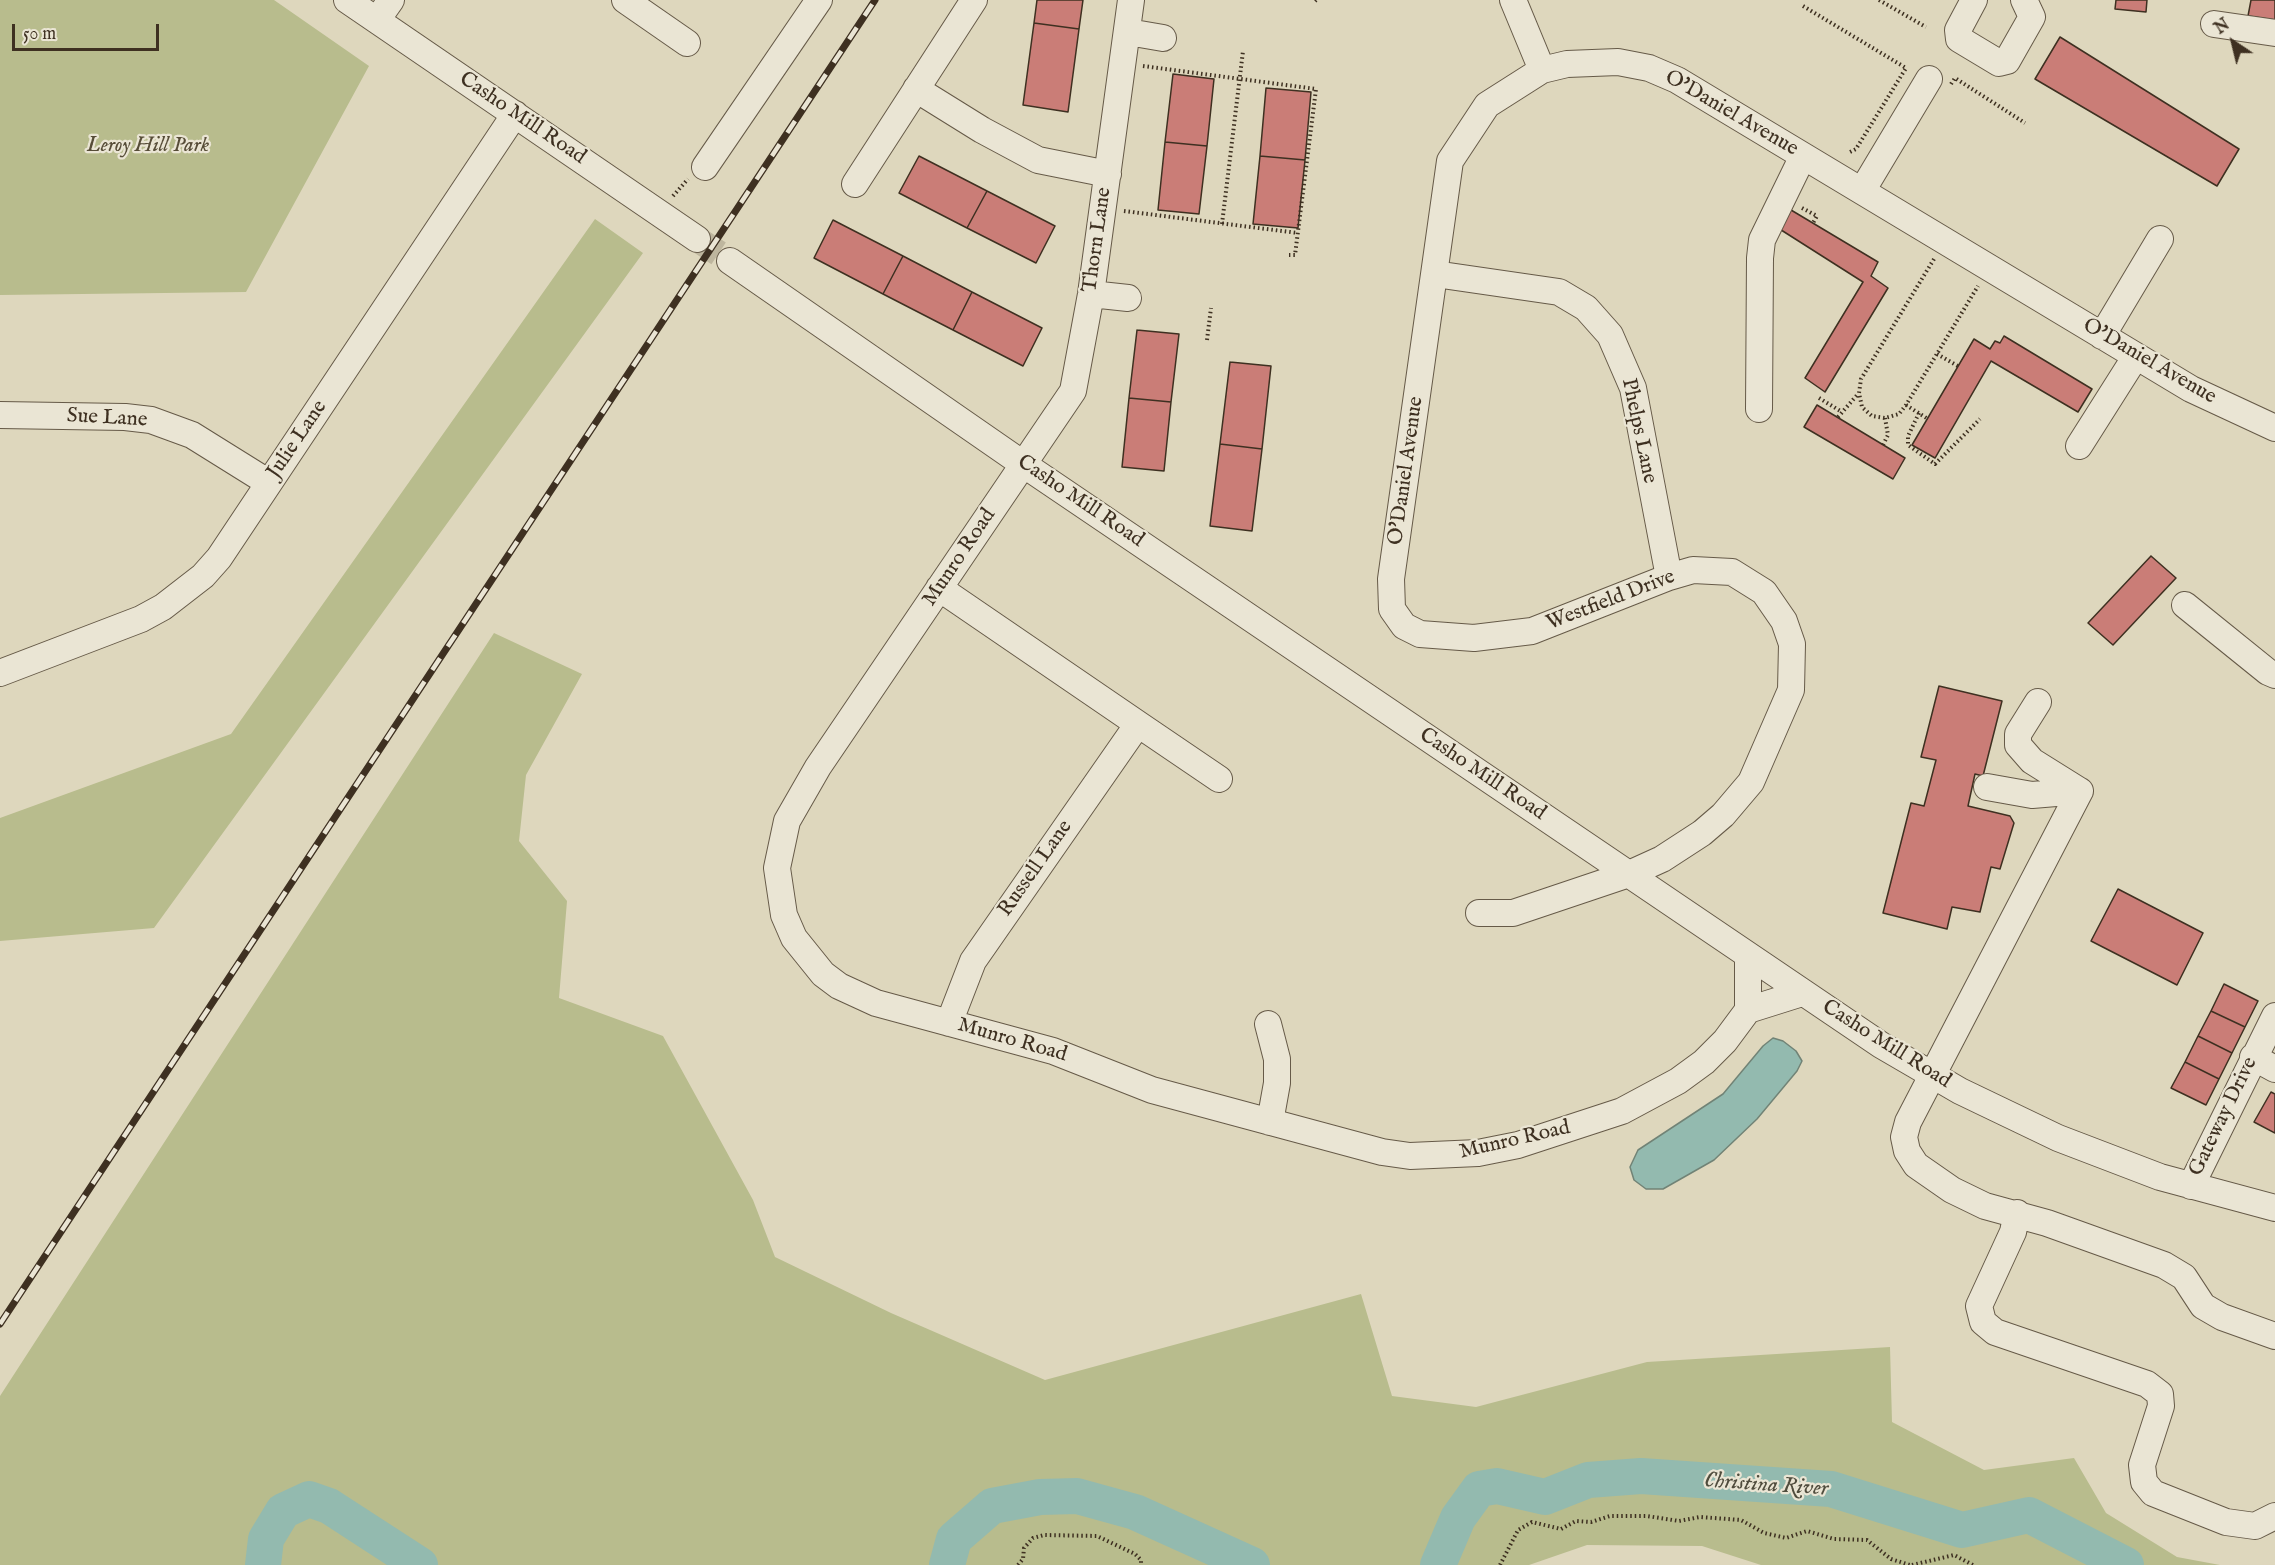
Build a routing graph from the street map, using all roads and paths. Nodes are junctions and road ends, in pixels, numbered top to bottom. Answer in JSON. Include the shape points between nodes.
{"nodes":[{"id":1,"x":347,"y":0,"type":"edge"},
{"id":2,"x":625,"y":0,"type":"edge"},
{"id":3,"x":819,"y":0,"type":"edge"},
{"id":4,"x":974,"y":0,"type":"edge"},
{"id":5,"x":1131,"y":0,"type":"edge"},
{"id":6,"x":1513,"y":0,"type":"edge"},
{"id":7,"x":1974,"y":0,"type":"edge"},
{"id":8,"x":2024,"y":0,"type":"edge"},
{"id":9,"x":1882,"y":1,"type":"edge"},
{"id":10,"x":1803,"y":6,"type":"dead end"},
{"id":11,"x":384,"y":10,"type":"edge"},
{"id":12,"x":2214,"y":24,"type":"dead end"},
{"id":13,"x":1926,"y":27,"type":"dead end"},
{"id":14,"x":1128,"y":33,"type":"junction"},
{"id":15,"x":2275,"y":33,"type":"edge"},
{"id":16,"x":1163,"y":38,"type":"dead end"},
{"id":17,"x":687,"y":43,"type":"dead end"},
{"id":18,"x":1243,"y":51,"type":"dead end"},
{"id":19,"x":1143,"y":66,"type":"dead end"},
{"id":20,"x":1542,"y":70,"type":"junction"},
{"id":21,"x":1240,"y":79,"type":"junction"},
{"id":22,"x":1939,"y":84,"type":"joint"},
{"id":23,"x":916,"y":89,"type":"junction"},
{"id":24,"x":515,"y":114,"type":"junction"},
{"id":25,"x":2025,"y":123,"type":"dead end"},
{"id":26,"x":1848,"y":153,"type":"dead end"},
{"id":27,"x":1803,"y":156,"type":"junction"},
{"id":28,"x":705,"y":167,"type":"dead end"},
{"id":29,"x":1108,"y":174,"type":"junction"},
{"id":30,"x":855,"y":184,"type":"dead end"},
{"id":31,"x":1862,"y":191,"type":"junction"},
{"id":32,"x":1798,"y":205,"type":"dead end"},
{"id":33,"x":1123,"y":211,"type":"dead end"},
{"id":34,"x":1813,"y":223,"type":"dead end"},
{"id":35,"x":1222,"y":224,"type":"junction"},
{"id":36,"x":1298,"y":233,"type":"junction"},
{"id":37,"x":697,"y":239,"type":"tunnel mouth"},
{"id":38,"x":2160,"y":239,"type":"dead end"},
{"id":39,"x":1945,"y":241,"type":"junction"},
{"id":40,"x":1289,"y":255,"type":"dead end"},
{"id":41,"x":730,"y":261,"type":"tunnel mouth"},
{"id":42,"x":1989,"y":268,"type":"junction"},
{"id":43,"x":1435,"y":274,"type":"junction"},
{"id":44,"x":1091,"y":294,"type":"junction"},
{"id":45,"x":1128,"y":298,"type":"dead end"},
{"id":46,"x":1211,"y":308,"type":"dead end"},
{"id":47,"x":2103,"y":336,"type":"junction"},
{"id":48,"x":1207,"y":340,"type":"dead end"},
{"id":49,"x":1937,"y":354,"type":"junction"},
{"id":50,"x":2136,"y":356,"type":"junction"},
{"id":51,"x":1958,"y":366,"type":"dead end"},
{"id":52,"x":1858,"y":393,"type":"junction"},
{"id":53,"x":1819,"y":398,"type":"dead end"},
{"id":54,"x":1906,"y":405,"type":"junction"},
{"id":55,"x":1760,"y":409,"type":"dead end"},
{"id":56,"x":1842,"y":412,"type":"junction"},
{"id":57,"x":1919,"y":413,"type":"junction"},
{"id":58,"x":0,"y":415,"type":"edge"},
{"id":59,"x":1838,"y":417,"type":"dead end"},
{"id":60,"x":1885,"y":418,"type":"junction"},
{"id":61,"x":1928,"y":418,"type":"dead end"},
{"id":62,"x":1980,"y":418,"type":"dead end"},
{"id":63,"x":2275,"y":428,"type":"edge"},
{"id":64,"x":1883,"y":445,"type":"dead end"},
{"id":65,"x":2079,"y":446,"type":"dead end"},
{"id":66,"x":1023,"y":464,"type":"junction"},
{"id":67,"x":269,"y":483,"type":"junction"},
{"id":68,"x":1669,"y":577,"type":"junction"},
{"id":69,"x":939,"y":588,"type":"junction"},
{"id":70,"x":2185,"y":605,"type":"dead end"},
{"id":71,"x":1404,"y":626,"type":"joint"},
{"id":72,"x":0,"y":673,"type":"edge"},
{"id":73,"x":2275,"y":675,"type":"edge"},
{"id":74,"x":2038,"y":702,"type":"dead end"},
{"id":75,"x":1138,"y":724,"type":"junction"},
{"id":76,"x":1219,"y":779,"type":"dead end"},
{"id":77,"x":1987,"y":787,"type":"dead end"},
{"id":78,"x":2080,"y":791,"type":"junction"},
{"id":79,"x":1629,"y":874,"type":"junction"},
{"id":80,"x":1479,"y":913,"type":"dead end"},
{"id":81,"x":1749,"y":957,"type":"junction"},
{"id":82,"x":1802,"y":993,"type":"junction"},
{"id":83,"x":1748,"y":1010,"type":"junction"},
{"id":84,"x":2275,"y":1016,"type":"edge"},
{"id":85,"x":949,"y":1023,"type":"junction"},
{"id":86,"x":1268,"y":1024,"type":"dead end"},
{"id":87,"x":2253,"y":1057,"type":"junction"},
{"id":88,"x":2275,"y":1069,"type":"edge"},
{"id":89,"x":1932,"y":1075,"type":"junction"},
{"id":90,"x":1270,"y":1122,"type":"junction"},
{"id":91,"x":2191,"y":1186,"type":"junction"},
{"id":92,"x":2275,"y":1208,"type":"edge"},
{"id":93,"x":2017,"y":1214,"type":"junction"},
{"id":94,"x":2275,"y":1336,"type":"edge"},
{"id":95,"x":2275,"y":1516,"type":"edge"},
{"id":96,"x":1018,"y":1565,"type":"edge"},
{"id":97,"x":1141,"y":1565,"type":"edge"},
{"id":98,"x":1500,"y":1565,"type":"edge"},
{"id":99,"x":1911,"y":1565,"type":"edge"},
{"id":100,"x":1973,"y":1565,"type":"edge"}],
"edges":[{"from":1,"to":11,"type":"street","name":"Casho Mill Road"},
{"from":2,"to":17,"type":"street"},
{"from":3,"to":28,"type":"street"},
{"from":4,"to":23,"type":"street"},
{"from":5,"to":14,"type":"street","name":"Thorn Lane"},
{"from":6,"to":20,"type":"street"},
{"from":7,"to":8,"type":"street","via":[[1958,30],[1959,39],[1999,63],[2007,61],[2032,17]]},
{"from":9,"to":13,"type":"path"},
{"from":10,"to":26,"type":"path","via":[[1906,68],[1856,149]]},
{"from":11,"to":24,"type":"street","name":"Casho Mill Road"},
{"from":12,"to":15,"type":"street"},
{"from":14,"to":16,"type":"street"},
{"from":14,"to":29,"type":"street","name":"Thorn Lane"},
{"from":18,"to":21,"type":"path"},
{"from":19,"to":21,"type":"path"},
{"from":20,"to":27,"type":"street","name":"O'Daniel Avenue","via":[[1591,61],[1649,68],[1677,80]]},
{"from":20,"to":43,"type":"street","name":"O'Daniel Avenue","via":[[1487,105],[1450,161]]},
{"from":21,"to":35,"type":"path"},
{"from":21,"to":36,"type":"path","via":[[1316,89]]},
{"from":22,"to":25,"type":"path","via":[[1955,78]]},
{"from":22,"to":31,"type":"street"},
{"from":23,"to":29,"type":"street","via":[[1038,160]]},
{"from":23,"to":30,"type":"street"},
{"from":24,"to":37,"type":"street","name":"Casho Mill Road"},
{"from":24,"to":67,"type":"street","name":"Julie Lane"},
{"from":27,"to":31,"type":"street","name":"O'Daniel Avenue"},
{"from":27,"to":55,"type":"street","via":[[1762,240]]},
{"from":29,"to":44,"type":"street","name":"Thorn Lane"},
{"from":31,"to":39,"type":"street","name":"O'Daniel Avenue"},
{"from":32,"to":34,"type":"path","via":[[1817,216]]},
{"from":33,"to":35,"type":"path"},
{"from":35,"to":36,"type":"path"},
{"from":36,"to":40,"type":"path","via":[[1295,255]]},
{"from":38,"to":47,"type":"street"},
{"from":39,"to":42,"type":"street","name":"O'Daniel Avenue"},
{"from":39,"to":52,"type":"path","via":[[1861,379]]},
{"from":41,"to":66,"type":"street","name":"Casho Mill Road"},
{"from":42,"to":47,"type":"street","name":"O'Daniel Avenue"},
{"from":42,"to":49,"type":"path"},
{"from":43,"to":68,"type":"street","name":"Phelps Lane","via":[[1559,291],[1586,308],[1610,334],[1633,388]]},
{"from":43,"to":71,"type":"street","name":"O'Daniel Avenue","via":[[1391,579],[1392,609]]},
{"from":44,"to":45,"type":"street"},
{"from":44,"to":66,"type":"street","name":"Thorn Lane","via":[[1073,391]]},
{"from":46,"to":48,"type":"path"},
{"from":47,"to":50,"type":"street","name":"O'Daniel Avenue"},
{"from":49,"to":51,"type":"path"},
{"from":49,"to":54,"type":"path"},
{"from":50,"to":63,"type":"street","name":"O'Daniel Avenue","via":[[2221,405]]},
{"from":50,"to":65,"type":"street"},
{"from":52,"to":56,"type":"path"},
{"from":52,"to":60,"type":"path","via":[[1862,407],[1872,416]]},
{"from":53,"to":56,"type":"path"},
{"from":54,"to":57,"type":"path"},
{"from":54,"to":60,"type":"path","via":[[1899,414]]},
{"from":56,"to":59,"type":"path"},
{"from":57,"to":61,"type":"path"},
{"from":57,"to":62,"type":"path","via":[[1908,445],[1935,464]]},
{"from":58,"to":67,"type":"street","name":"Sue Lane","via":[[151,420],[192,435]]},
{"from":60,"to":64,"type":"path","via":[[1888,435]]},
{"from":66,"to":69,"type":"street","name":"Munro Road"},
{"from":66,"to":79,"type":"street","name":"Casho Mill Road"},
{"from":67,"to":72,"type":"street","name":"Julie Lane","via":[[219,558],[177,597],[141,619]]},
{"from":68,"to":71,"type":"street","name":"Westfield Drive","via":[[1532,631],[1474,638],[1420,634]]},
{"from":68,"to":79,"type":"street","name":"Westfield Drive","via":[[1693,570],[1732,572],[1764,592],[1784,621],[1792,644],[1791,690],[1752,782],[1738,799],[1702,833],[1662,859]]},
{"from":69,"to":75,"type":"street"},
{"from":69,"to":85,"type":"street","name":"Munro Road","via":[[800,796],[787,821],[777,868],[781,904],[794,938],[823,974],[876,1003]]},
{"from":70,"to":73,"type":"street"},
{"from":74,"to":78,"type":"street","via":[[2018,734],[2018,745],[2032,761]]},
{"from":75,"to":76,"type":"street"},
{"from":75,"to":85,"type":"street","name":"Russell Lane","via":[[973,961]]},
{"from":77,"to":78,"type":"street","via":[[2032,795]]},
{"from":78,"to":89,"type":"street"},
{"from":79,"to":80,"type":"street","name":"Westfield Drive","via":[[1514,913]]},
{"from":79,"to":81,"type":"street","name":"Casho Mill Road"},
{"from":81,"to":82,"type":"street","name":"Casho Mill Road"},
{"from":81,"to":83,"type":"street"},
{"from":82,"to":83,"type":"street"},
{"from":82,"to":89,"type":"street","name":"Casho Mill Road"},
{"from":83,"to":90,"type":"street","name":"Munro Road","via":[[1725,1041],[1678,1081],[1622,1111],[1518,1145],[1478,1153],[1410,1156]]},
{"from":84,"to":87,"type":"street","name":"Gateway Drive"},
{"from":85,"to":90,"type":"street","name":"Munro Road","via":[[1053,1051],[1152,1090]]},
{"from":86,"to":90,"type":"street","via":[[1277,1059]]},
{"from":87,"to":88,"type":"street"},
{"from":87,"to":91,"type":"street","name":"Gateway Drive"},
{"from":89,"to":91,"type":"street","name":"Casho Mill Road","via":[[2058,1138]]},
{"from":89,"to":93,"type":"street","via":[[1908,1122],[1904,1137],[1907,1151],[1916,1165],[1952,1190],[1985,1206]]},
{"from":91,"to":92,"type":"street","name":"Casho Mill Road"},
{"from":93,"to":94,"type":"street","via":[[2164,1264],[2184,1277],[2203,1306]]},
{"from":93,"to":95,"type":"street","via":[[2013,1232],[1979,1306],[1983,1322],[1995,1332],[2147,1384],[2160,1394],[2162,1406],[2142,1465],[2145,1482],[2153,1493],[2226,1522],[2255,1526]]},
{"from":96,"to":97,"type":"path","via":[[1024,1548],[1033,1538],[1054,1535],[1097,1536],[1136,1554]]},
{"from":98,"to":99,"type":"path","via":[[1518,1530],[1532,1522],[1561,1529],[1576,1521],[1647,1516],[1679,1521],[1700,1517],[1741,1520],[1764,1533],[1786,1538],[1807,1531],[1834,1539],[1867,1540],[1891,1559]]},
{"from":99,"to":100,"type":"path","via":[[1954,1555]]}]}
